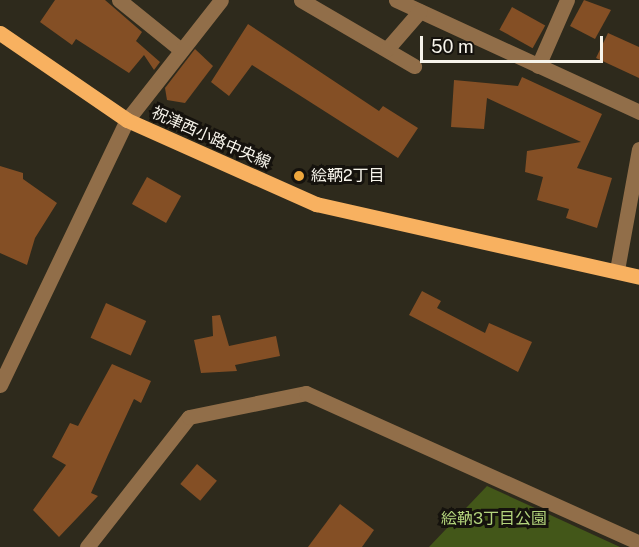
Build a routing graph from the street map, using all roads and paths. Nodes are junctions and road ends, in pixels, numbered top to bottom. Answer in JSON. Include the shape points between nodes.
{"nodes":[{"id":1,"x":118,"y":0,"type":"edge"},
{"id":2,"x":221,"y":0,"type":"edge"},
{"id":3,"x":301,"y":0,"type":"edge"},
{"id":4,"x":396,"y":0,"type":"edge"},
{"id":5,"x":567,"y":0,"type":"edge"},
{"id":6,"x":420,"y":11,"type":"junction"},
{"id":7,"x":0,"y":33,"type":"edge"},
{"id":8,"x":387,"y":49,"type":"junction"},
{"id":9,"x":181,"y":50,"type":"junction"},
{"id":10,"x":414,"y":66,"type":"dead end"},
{"id":11,"x":538,"y":66,"type":"junction"},
{"id":12,"x":639,"y":112,"type":"edge"},
{"id":13,"x":127,"y":120,"type":"junction"},
{"id":14,"x":639,"y":148,"type":"edge"},
{"id":15,"x":617,"y":270,"type":"junction"},
{"id":16,"x":639,"y":277,"type":"edge"},
{"id":17,"x":0,"y":385,"type":"edge"},
{"id":18,"x":639,"y":543,"type":"edge"},
{"id":19,"x":87,"y":547,"type":"edge"}],
"edges":[{"from":1,"to":9,"type":"street"},
{"from":2,"to":9,"type":"street"},
{"from":3,"to":8,"type":"street"},
{"from":4,"to":6,"type":"street"},
{"from":5,"to":11,"type":"street"},
{"from":6,"to":8,"type":"street"},
{"from":6,"to":11,"type":"street"},
{"from":7,"to":13,"type":"main road","name":"祝津西小路中央線"},
{"from":8,"to":10,"type":"street"},
{"from":9,"to":13,"type":"street"},
{"from":11,"to":12,"type":"street"},
{"from":13,"to":15,"type":"main road","name":"祝津西小路中央線","via":[[316,204],[420,231]]},
{"from":13,"to":17,"type":"street"},
{"from":14,"to":15,"type":"street"},
{"from":15,"to":16,"type":"main road","name":"祝津西小路中央線"},
{"from":18,"to":19,"type":"street","via":[[306,393],[189,417]]}]}
